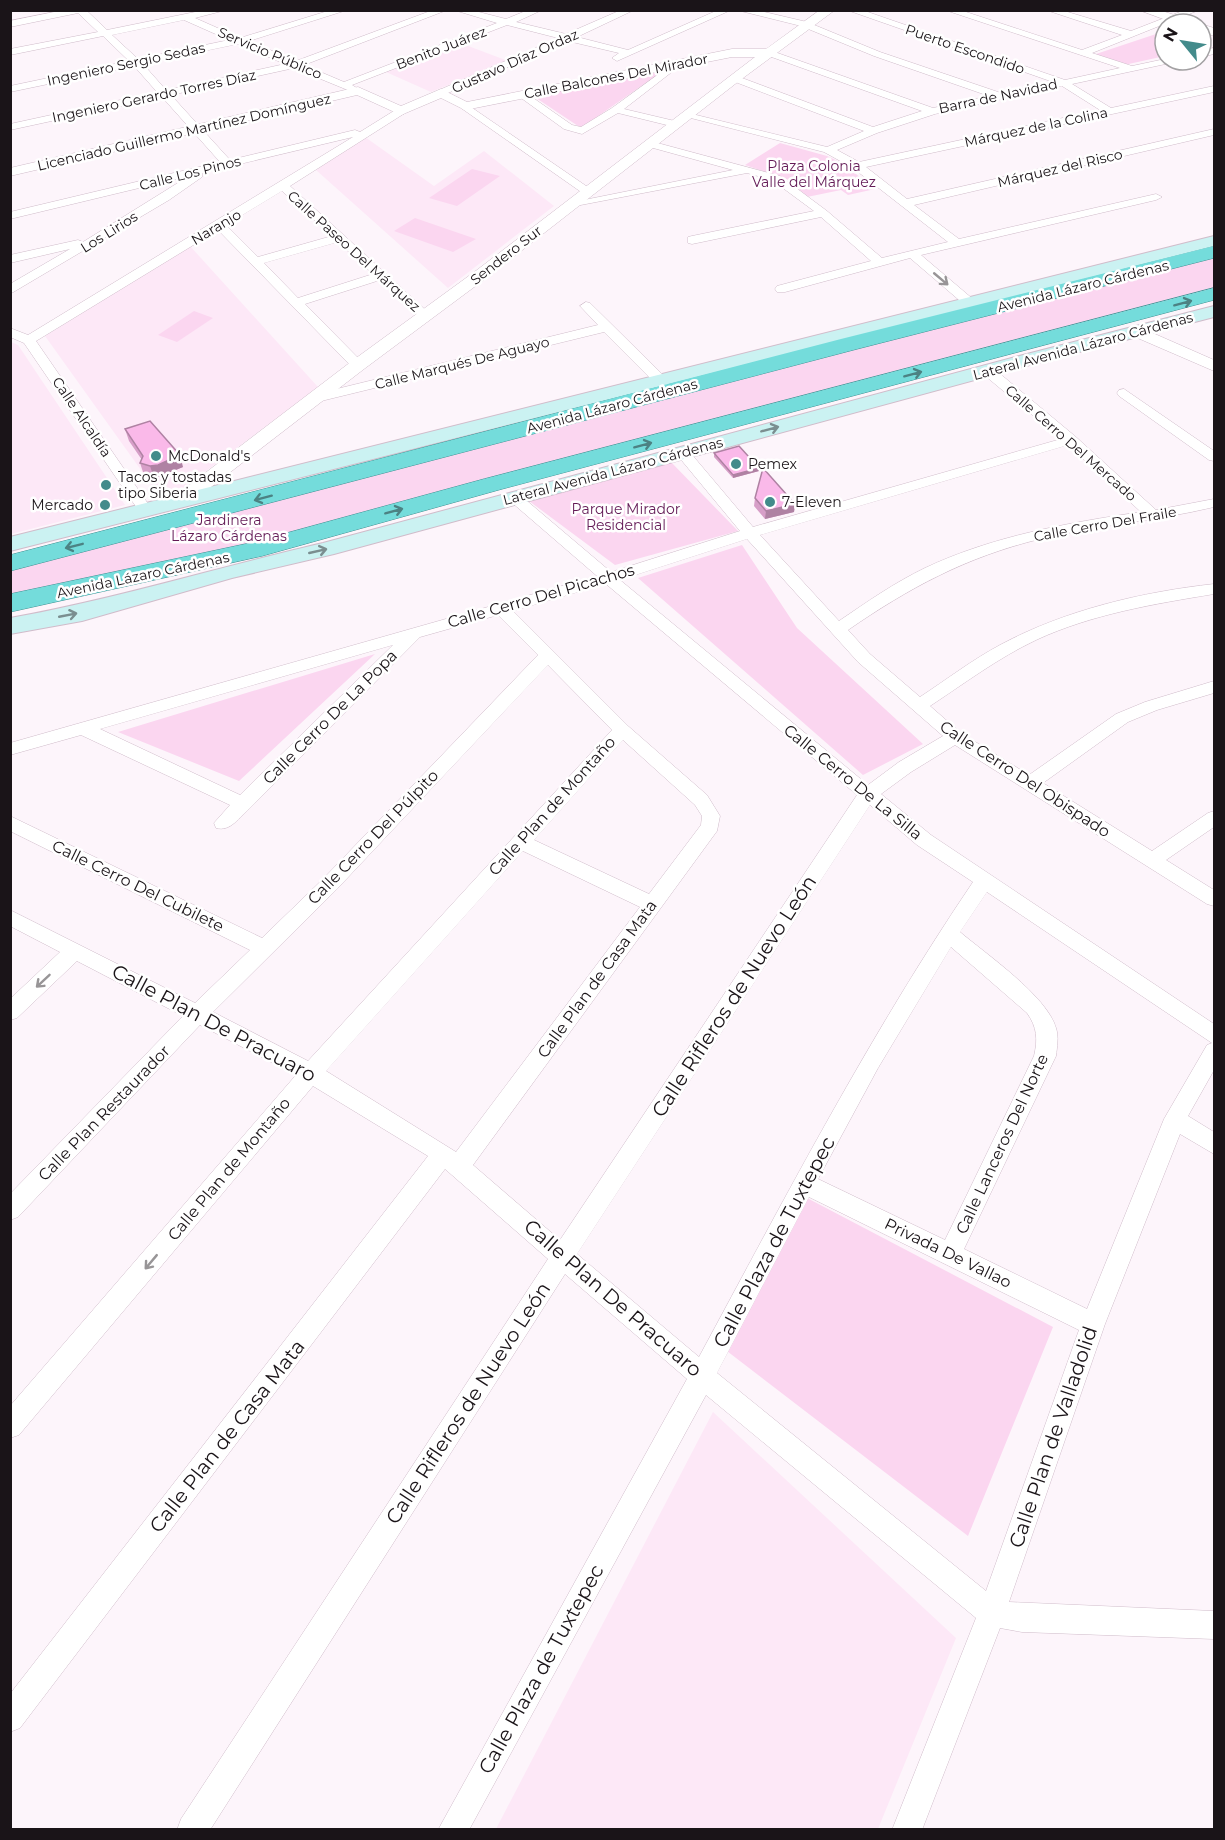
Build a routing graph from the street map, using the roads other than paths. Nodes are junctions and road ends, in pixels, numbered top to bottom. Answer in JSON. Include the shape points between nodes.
{"nodes":[{"id":1,"x":80,"y":10,"type":"edge"},
{"id":2,"x":171,"y":10,"type":"edge"},
{"id":3,"x":222,"y":10,"type":"edge"},
{"id":4,"x":343,"y":10,"type":"edge"},
{"id":5,"x":443,"y":10,"type":"edge"},
{"id":6,"x":458,"y":10,"type":"edge"},
{"id":7,"x":538,"y":10,"type":"edge"},
{"id":8,"x":630,"y":10,"type":"edge"},
{"id":9,"x":727,"y":10,"type":"edge"},
{"id":10,"x":741,"y":10,"type":"edge"},
{"id":11,"x":829,"y":10,"type":"edge"},
{"id":12,"x":851,"y":10,"type":"edge"},
{"id":13,"x":949,"y":10,"type":"edge"},
{"id":14,"x":1050,"y":10,"type":"edge"},
{"id":15,"x":185,"y":17,"type":"junction"},
{"id":16,"x":508,"y":22,"type":"junction"},
{"id":17,"x":10,"y":24,"type":"edge"},
{"id":18,"x":1153,"y":25,"type":"edge"},
{"id":19,"x":808,"y":26,"type":"junction"},
{"id":20,"x":105,"y":33,"type":"junction"},
{"id":21,"x":20,"y":34,"type":"edge"},
{"id":22,"x":1129,"y":34,"type":"junction"},
{"id":23,"x":567,"y":38,"type":"junction"},
{"id":24,"x":242,"y":40,"type":"junction"},
{"id":25,"x":49,"y":44,"type":"junction"},
{"id":26,"x":10,"y":52,"type":"edge"},
{"id":27,"x":629,"y":53,"type":"junction"},
{"id":28,"x":769,"y":53,"type":"junction"},
{"id":29,"x":1083,"y":53,"type":"junction"},
{"id":30,"x":614,"y":59,"type":"dead end"},
{"id":31,"x":136,"y":62,"type":"junction"},
{"id":32,"x":297,"y":64,"type":"junction"},
{"id":33,"x":1153,"y":64,"type":"edge"},
{"id":34,"x":674,"y":66,"type":"junction"},
{"id":35,"x":1131,"y":69,"type":"junction"},
{"id":36,"x":735,"y":78,"type":"junction"},
{"id":37,"x":1062,"y":82,"type":"junction"},
{"id":38,"x":344,"y":85,"type":"junction"},
{"id":39,"x":10,"y":89,"type":"edge"},
{"id":40,"x":1215,"y":89,"type":"edge"},
{"id":41,"x":358,"y":91,"type":"junction"},
{"id":42,"x":441,"y":93,"type":"junction"},
{"id":43,"x":165,"y":94,"type":"junction"},
{"id":44,"x":522,"y":95,"type":"junction"},
{"id":45,"x":999,"y":96,"type":"junction"},
{"id":46,"x":465,"y":106,"type":"junction"},
{"id":47,"x":616,"y":110,"type":"junction"},
{"id":48,"x":401,"y":111,"type":"junction"},
{"id":49,"x":932,"y":111,"type":"junction"},
{"id":50,"x":1108,"y":111,"type":"junction"},
{"id":51,"x":682,"y":120,"type":"junction"},
{"id":52,"x":10,"y":127,"type":"edge"},
{"id":53,"x":198,"y":129,"type":"junction"},
{"id":54,"x":370,"y":129,"type":"junction"},
{"id":55,"x":873,"y":131,"type":"junction"},
{"id":56,"x":1215,"y":132,"type":"edge"},
{"id":57,"x":650,"y":144,"type":"junction"},
{"id":58,"x":828,"y":150,"type":"junction"},
{"id":59,"x":227,"y":163,"type":"junction"},
{"id":60,"x":857,"y":166,"type":"junction"},
{"id":61,"x":204,"y":170,"type":"junction"},
{"id":62,"x":748,"y":170,"type":"junction"},
{"id":63,"x":10,"y":172,"type":"edge"},
{"id":64,"x":283,"y":186,"type":"junction"},
{"id":65,"x":588,"y":192,"type":"junction"},
{"id":66,"x":1156,"y":197,"type":"dead end"},
{"id":67,"x":906,"y":203,"type":"junction"},
{"id":68,"x":569,"y":206,"type":"junction"},
{"id":69,"x":823,"y":213,"type":"junction"},
{"id":70,"x":10,"y":216,"type":"edge"},
{"id":71,"x":219,"y":225,"type":"junction"},
{"id":72,"x":339,"y":238,"type":"junction"},
{"id":73,"x":96,"y":240,"type":"junction"},
{"id":74,"x":692,"y":240,"type":"dead end"},
{"id":75,"x":1215,"y":241,"type":"edge"},
{"id":76,"x":958,"y":244,"type":"junction"},
{"id":77,"x":929,"y":251,"type":"junction"},
{"id":78,"x":1215,"y":252,"type":"edge"},
{"id":79,"x":912,"y":254,"type":"junction"},
{"id":80,"x":10,"y":259,"type":"edge"},
{"id":81,"x":255,"y":262,"type":"junction"},
{"id":82,"x":879,"y":262,"type":"junction"},
{"id":83,"x":945,"y":265,"type":"dead end"},
{"id":84,"x":381,"y":276,"type":"junction"},
{"id":85,"x":781,"y":289,"type":"dead end"},
{"id":86,"x":10,"y":290,"type":"edge"},
{"id":87,"x":1014,"y":292,"type":"junction"},
{"id":88,"x":1215,"y":294,"type":"edge"},
{"id":89,"x":975,"y":296,"type":"junction"},
{"id":90,"x":295,"y":303,"type":"junction"},
{"id":91,"x":586,"y":306,"type":"dead end"},
{"id":92,"x":1215,"y":312,"type":"edge"},
{"id":93,"x":425,"y":315,"type":"junction"},
{"id":94,"x":948,"y":320,"type":"junction"},
{"id":95,"x":1106,"y":323,"type":"junction"},
{"id":96,"x":607,"y":327,"type":"junction"},
{"id":97,"x":1147,"y":329,"type":"junction"},
{"id":98,"x":10,"y":332,"type":"edge"},
{"id":99,"x":29,"y":340,"type":"junction"},
{"id":100,"x":849,"y":344,"type":"junction"},
{"id":101,"x":769,"y":353,"type":"junction"},
{"id":102,"x":358,"y":365,"type":"junction"},
{"id":103,"x":1215,"y":366,"type":"edge"},
{"id":104,"x":988,"y":371,"type":"junction"},
{"id":105,"x":672,"y":385,"type":"junction"},
{"id":106,"x":1124,"y":393,"type":"dead end"},
{"id":107,"x":317,"y":398,"type":"junction"},
{"id":108,"x":755,"y":415,"type":"junction"},
{"id":109,"x":1071,"y":440,"type":"junction"},
{"id":110,"x":694,"y":450,"type":"junction"},
{"id":111,"x":1215,"y":457,"type":"edge"},
{"id":112,"x":398,"y":463,"type":"junction"},
{"id":113,"x":643,"y":464,"type":"junction"},
{"id":114,"x":537,"y":474,"type":"junction"},
{"id":115,"x":282,"y":476,"type":"junction"},
{"id":116,"x":515,"y":498,"type":"junction"},
{"id":117,"x":182,"y":500,"type":"junction"},
{"id":118,"x":1215,"y":503,"type":"edge"},
{"id":119,"x":146,"y":511,"type":"junction"},
{"id":120,"x":1154,"y":516,"type":"junction"},
{"id":121,"x":320,"y":531,"type":"junction"},
{"id":122,"x":751,"y":533,"type":"junction"},
{"id":123,"x":10,"y":544,"type":"edge"},
{"id":124,"x":10,"y":563,"type":"edge"},
{"id":125,"x":228,"y":572,"type":"junction"},
{"id":126,"x":609,"y":578,"type":"junction"},
{"id":127,"x":1215,"y":590,"type":"edge"},
{"id":128,"x":10,"y":603,"type":"edge"},
{"id":129,"x":501,"y":608,"type":"junction"},
{"id":130,"x":16,"y":627,"type":"edge"},
{"id":131,"x":837,"y":630,"type":"junction"},
{"id":132,"x":418,"y":631,"type":"junction"},
{"id":133,"x":547,"y":656,"type":"junction"},
{"id":134,"x":1215,"y":687,"type":"edge"},
{"id":135,"x":918,"y":706,"type":"junction"},
{"id":136,"x":84,"y":729,"type":"junction"},
{"id":137,"x":622,"y":730,"type":"junction"},
{"id":138,"x":956,"y":737,"type":"junction"},
{"id":139,"x":10,"y":748,"type":"edge"},
{"id":140,"x":1029,"y":784,"type":"junction"},
{"id":141,"x":867,"y":795,"type":"junction"},
{"id":142,"x":243,"y":804,"type":"junction"},
{"id":143,"x":1215,"y":818,"type":"edge"},
{"id":144,"x":10,"y":823,"type":"edge"},
{"id":145,"x":223,"y":823,"type":"dead end"},
{"id":146,"x":519,"y":841,"type":"junction"},
{"id":147,"x":1151,"y":861,"type":"junction"},
{"id":148,"x":983,"y":882,"type":"junction"},
{"id":149,"x":1215,"y":899,"type":"edge"},
{"id":150,"x":652,"y":904,"type":"junction"},
{"id":151,"x":10,"y":917,"type":"edge"},
{"id":152,"x":948,"y":933,"type":"junction"},
{"id":153,"x":266,"y":949,"type":"junction"},
{"id":154,"x":76,"y":950,"type":"junction"},
{"id":155,"x":10,"y":1012,"type":"edge"},
{"id":156,"x":197,"y":1015,"type":"junction"},
{"id":157,"x":1215,"y":1035,"type":"edge"},
{"id":158,"x":1215,"y":1051,"type":"edge"},
{"id":159,"x":311,"y":1073,"type":"junction"},
{"id":160,"x":1175,"y":1119,"type":"junction"},
{"id":161,"x":1215,"y":1144,"type":"edge"},
{"id":162,"x":451,"y":1160,"type":"junction"},
{"id":163,"x":804,"y":1183,"type":"junction"},
{"id":164,"x":10,"y":1210,"type":"edge"},
{"id":165,"x":950,"y":1254,"type":"junction"},
{"id":166,"x":563,"y":1256,"type":"junction"},
{"id":167,"x":1093,"y":1324,"type":"junction"},
{"id":168,"x":702,"y":1376,"type":"junction"},
{"id":169,"x":10,"y":1426,"type":"edge"},
{"id":170,"x":992,"y":1613,"type":"junction"},
{"id":171,"x":1215,"y":1625,"type":"edge"},
{"id":172,"x":10,"y":1718,"type":"edge"},
{"id":173,"x":192,"y":1830,"type":"edge"},
{"id":174,"x":453,"y":1830,"type":"edge"},
{"id":175,"x":907,"y":1830,"type":"edge"}],
"edges":[{"from":1,"to":17,"type":"street"},
{"from":1,"to":20,"type":"street"},
{"from":2,"to":15,"type":"street","name":"Servicio Público"},
{"from":3,"to":15,"type":"street"},
{"from":4,"to":24,"type":"street","name":"Ingeniero Sergio Sedas"},
{"from":5,"to":32,"type":"street","name":"Ingeniero Gerardo Torres Díaz"},
{"from":6,"to":16,"type":"street"},
{"from":7,"to":16,"type":"street","name":"Benito Juárez"},
{"from":8,"to":23,"type":"street","name":"Gustavo Díaz Ordaz"},
{"from":9,"to":27,"type":"street"},
{"from":10,"to":19,"type":"street"},
{"from":11,"to":19,"type":"street","name":"Sendero Sur"},
{"from":12,"to":37,"type":"street","name":"Puerto Escondido"},
{"from":13,"to":29,"type":"street"},
{"from":14,"to":22,"type":"street"},
{"from":15,"to":20,"type":"street"},
{"from":15,"to":24,"type":"street","name":"Servicio Público"},
{"from":16,"to":23,"type":"street"},
{"from":16,"to":38,"type":"street","name":"Benito Juárez"},
{"from":18,"to":22,"type":"street"},
{"from":19,"to":28,"type":"street","name":"Sendero Sur"},
{"from":19,"to":45,"type":"street"},
{"from":20,"to":25,"type":"street"},
{"from":20,"to":31,"type":"street"},
{"from":21,"to":25,"type":"street"},
{"from":22,"to":29,"type":"street"},
{"from":23,"to":27,"type":"street"},
{"from":23,"to":42,"type":"street","name":"Gustavo Díaz Ordaz"},
{"from":24,"to":31,"type":"street","name":"Ingeniero Sergio Sedas"},
{"from":24,"to":32,"type":"street","name":"Servicio Público"},
{"from":25,"to":26,"type":"street"},
{"from":27,"to":30,"type":"street"},
{"from":28,"to":34,"type":"street","name":"Calle Balcones Del Mirador","via":[[732,54]]},
{"from":28,"to":36,"type":"street","name":"Sendero Sur"},
{"from":28,"to":49,"type":"street"},
{"from":29,"to":35,"type":"street"},
{"from":31,"to":39,"type":"street","name":"Ingeniero Sergio Sedas"},
{"from":31,"to":43,"type":"street"},
{"from":32,"to":38,"type":"street","name":"Servicio Público"},
{"from":32,"to":43,"type":"street","name":"Ingeniero Gerardo Torres Díaz"},
{"from":33,"to":35,"type":"street","name":"Barra de Navidad"},
{"from":34,"to":44,"type":"street","name":"Calle Balcones Del Mirador"},
{"from":34,"to":47,"type":"street"},
{"from":35,"to":37,"type":"street","name":"Barra de Navidad"},
{"from":36,"to":51,"type":"street","name":"Sendero Sur"},
{"from":36,"to":55,"type":"street"},
{"from":37,"to":45,"type":"street","name":"Barra de Navidad"},
{"from":37,"to":50,"type":"street","name":"Puerto Escondido"},
{"from":38,"to":41,"type":"street","name":"Servicio Público"},
{"from":40,"to":50,"type":"street","name":"Márquez de la Colina"},
{"from":41,"to":48,"type":"street","name":"Servicio Público"},
{"from":41,"to":53,"type":"street","name":"Licenciado Guillermo Martínez Domínguez"},
{"from":42,"to":46,"type":"street"},
{"from":42,"to":48,"type":"street","name":"Gustavo Díaz Ordaz"},
{"from":43,"to":52,"type":"street","name":"Ingeniero Gerardo Torres Díaz"},
{"from":43,"to":53,"type":"street"},
{"from":44,"to":46,"type":"street","name":"Calle Balcones Del Mirador"},
{"from":44,"to":47,"type":"street","via":[[578,131],[587,130]]},
{"from":45,"to":49,"type":"street","name":"Barra de Navidad"},
{"from":46,"to":65,"type":"street"},
{"from":47,"to":51,"type":"street"},
{"from":48,"to":54,"type":"street","name":"Naranjo"},
{"from":49,"to":55,"type":"street","name":"Barra de Navidad"},
{"from":50,"to":60,"type":"street","name":"Márquez de la Colina"},
{"from":51,"to":57,"type":"street","name":"Sendero Sur"},
{"from":51,"to":58,"type":"street"},
{"from":53,"to":59,"type":"street"},
{"from":53,"to":63,"type":"street","name":"Licenciado Guillermo Martínez Domínguez"},
{"from":54,"to":59,"type":"street","name":"Calle Los Pinos"},
{"from":54,"to":64,"type":"street","name":"Naranjo"},
{"from":55,"to":58,"type":"street","name":"Barra de Navidad"},
{"from":56,"to":67,"type":"street","name":"Márquez del Risco"},
{"from":57,"to":62,"type":"street"},
{"from":57,"to":65,"type":"street","name":"Sendero Sur"},
{"from":58,"to":60,"type":"street"},
{"from":59,"to":61,"type":"street","name":"Calle Los Pinos"},
{"from":60,"to":67,"type":"street"},
{"from":61,"to":70,"type":"street","name":"Calle Los Pinos"},
{"from":61,"to":73,"type":"street","name":"Los Lirios"},
{"from":62,"to":68,"type":"street"},
{"from":62,"to":69,"type":"street","via":[[782,182]]},
{"from":64,"to":71,"type":"street","name":"Naranjo"},
{"from":64,"to":72,"type":"street","name":"Calle Paseo Del Márquez"},
{"from":65,"to":68,"type":"street","name":"Sendero Sur"},
{"from":66,"to":76,"type":"street"},
{"from":67,"to":76,"type":"street"},
{"from":68,"to":93,"type":"street","name":"Sendero Sur"},
{"from":69,"to":74,"type":"street"},
{"from":69,"to":82,"type":"street"},
{"from":71,"to":81,"type":"street"},
{"from":71,"to":99,"type":"street","name":"Naranjo"},
{"from":72,"to":81,"type":"street"},
{"from":72,"to":84,"type":"street","name":"Calle Paseo Del Márquez"},
{"from":73,"to":80,"type":"street"},
{"from":73,"to":86,"type":"street","name":"Los Lirios"},
{"from":75,"to":87,"type":"main road"},
{"from":76,"to":77,"type":"street"},
{"from":77,"to":79,"type":"street"},
{"from":77,"to":83,"type":"street"},
{"from":78,"to":94,"type":"highway","name":"Avenida Lázaro Cárdenas"},
{"from":79,"to":82,"type":"street"},
{"from":79,"to":89,"type":"street","one_way":true},
{"from":81,"to":90,"type":"street"},
{"from":82,"to":85,"type":"street"},
{"from":84,"to":90,"type":"street"},
{"from":84,"to":93,"type":"street","name":"Calle Paseo Del Márquez"},
{"from":87,"to":89,"type":"main road"},
{"from":87,"to":94,"type":"highway"},
{"from":95,"to":88,"type":"highway","name":"Avenida Lázaro Cárdenas","one_way":true},
{"from":89,"to":101,"type":"main road"},
{"from":90,"to":102,"type":"street"},
{"from":91,"to":96,"type":"street"},
{"from":92,"to":97,"type":"main road","name":"Lateral Avenida Lázaro Cárdenas"},
{"from":93,"to":102,"type":"street","name":"Sendero Sur"},
{"from":94,"to":100,"type":"highway","name":"Avenida Lázaro Cárdenas"},
{"from":95,"to":97,"type":"highway"},
{"from":108,"to":95,"type":"highway","name":"Avenida Lázaro Cárdenas","one_way":true},
{"from":96,"to":105,"type":"street"},
{"from":96,"to":107,"type":"street","name":"Calle Marqués De Aguayo"},
{"from":97,"to":103,"type":"street"},
{"from":97,"to":104,"type":"main road","name":"Lateral Avenida Lázaro Cárdenas"},
{"from":98,"to":99,"type":"street"},
{"from":99,"to":119,"type":"street","name":"Calle Alcaldía"},
{"from":100,"to":101,"type":"highway"},
{"from":100,"to":105,"type":"highway","name":"Avenida Lázaro Cárdenas"},
{"from":101,"to":105,"type":"highway"},
{"from":102,"to":107,"type":"street","name":"Sendero Sur"},
{"from":104,"to":109,"type":"street","name":"Calle Cerro Del Mercado"},
{"from":110,"to":104,"type":"main road","name":"Lateral Avenida Lázaro Cárdenas","one_way":true},
{"from":105,"to":112,"type":"highway","name":"Avenida Lázaro Cárdenas"},
{"from":105,"to":115,"type":"main road"},
{"from":106,"to":111,"type":"street"},
{"from":107,"to":117,"type":"street","name":"Sendero Sur"},
{"from":108,"to":110,"type":"highway"},
{"from":114,"to":108,"type":"highway","name":"Avenida Lázaro Cárdenas","one_way":true},
{"from":109,"to":120,"type":"street","name":"Calle Cerro Del Mercado"},
{"from":109,"to":122,"type":"street","name":"Calle Cerro Del Picachos"},
{"from":110,"to":113,"type":"main road","name":"Lateral Avenida Lázaro Cárdenas"},
{"from":110,"to":122,"type":"street","name":"Calle Cerro Del Obispado","via":[[715,493]]},
{"from":112,"to":115,"type":"highway"},
{"from":112,"to":124,"type":"highway","name":"Avenida Lázaro Cárdenas","one_way":true},
{"from":113,"to":114,"type":"highway"},
{"from":113,"to":116,"type":"main road","name":"Lateral Avenida Lázaro Cárdenas"},
{"from":121,"to":114,"type":"highway","name":"Avenida Lázaro Cárdenas","one_way":true},
{"from":115,"to":117,"type":"main road"},
{"from":125,"to":116,"type":"main road","name":"Lateral Avenida Lázaro Cárdenas","one_way":true},
{"from":116,"to":126,"type":"street","name":"Calle Cerro De La Silla"},
{"from":117,"to":119,"type":"main road"},
{"from":118,"to":120,"type":"street","name":"Calle Cerro Del Fraile"},
{"from":119,"to":123,"type":"main road"},
{"from":120,"to":131,"type":"street","name":"Calle Cerro Del Fraile","via":[[1073,527],[997,546],[933,572]]},
{"from":121,"to":125,"type":"highway"},
{"from":121,"to":128,"type":"highway","name":"Avenida Lázaro Cárdenas","via":[[197,563]]},
{"from":122,"to":126,"type":"street","name":"Calle Cerro Del Picachos"},
{"from":122,"to":131,"type":"street","name":"Calle Cerro Del Obispado"},
{"from":130,"to":125,"type":"main road","name":"Lateral Avenida Lázaro Cárdenas","one_way":true},
{"from":126,"to":129,"type":"street","name":"Calle Cerro Del Picachos"},
{"from":126,"to":141,"type":"street","name":"Calle Cerro De La Silla"},
{"from":127,"to":135,"type":"street","via":[[1112,609],[1061,624],[1007,648]]},
{"from":129,"to":132,"type":"street","name":"Calle Cerro Del Picachos"},
{"from":129,"to":133,"type":"street","name":"Calle Plan de Casa Mata"},
{"from":131,"to":135,"type":"street","name":"Calle Cerro Del Obispado"},
{"from":132,"to":136,"type":"street","name":"Calle Cerro Del Picachos"},
{"from":132,"to":142,"type":"street","name":"Calle Cerro De La Popa"},
{"from":133,"to":137,"type":"street","name":"Calle Plan de Casa Mata"},
{"from":133,"to":153,"type":"street","name":"Calle Cerro Del Púlpito"},
{"from":134,"to":140,"type":"street","via":[[1122,718]]},
{"from":135,"to":138,"type":"street","name":"Calle Cerro Del Obispado"},
{"from":136,"to":139,"type":"street","name":"Calle Cerro Del Picachos"},
{"from":136,"to":142,"type":"street"},
{"from":137,"to":146,"type":"street","name":"Calle Plan de Montaño"},
{"from":137,"to":150,"type":"street","name":"Calle Plan de Casa Mata","via":[[692,792],[711,816],[710,826]]},
{"from":138,"to":140,"type":"street","name":"Calle Cerro Del Obispado"},
{"from":138,"to":141,"type":"street","name":"Calle Rifleros de Nuevo León"},
{"from":140,"to":147,"type":"street","name":"Calle Cerro Del Obispado"},
{"from":141,"to":148,"type":"street","name":"Calle Cerro De La Silla"},
{"from":141,"to":166,"type":"street","name":"Calle Rifleros de Nuevo León"},
{"from":142,"to":145,"type":"street","name":"Calle Cerro De La Popa"},
{"from":143,"to":147,"type":"street"},
{"from":144,"to":153,"type":"street","name":"Calle Cerro Del Cubilete"},
{"from":146,"to":150,"type":"street"},
{"from":146,"to":159,"type":"street","name":"Calle Plan de Montaño"},
{"from":147,"to":149,"type":"street","name":"Calle Cerro Del Obispado"},
{"from":148,"to":152,"type":"street","name":"Calle Plaza de Tuxtepec"},
{"from":148,"to":157,"type":"street","name":"Calle Cerro De La Silla"},
{"from":150,"to":162,"type":"street","name":"Calle Plan de Casa Mata"},
{"from":151,"to":154,"type":"street","name":"Calle Plan De Pracuaro"},
{"from":152,"to":163,"type":"street","name":"Calle Plaza de Tuxtepec"},
{"from":152,"to":165,"type":"street","name":"Calle Lanceros Del Norte","via":[[1034,1007],[1049,1030],[1046,1056]]},
{"from":153,"to":156,"type":"street","name":"Calle Cerro Del Púlpito"},
{"from":154,"to":155,"type":"street","one_way":true},
{"from":154,"to":156,"type":"street","name":"Calle Plan De Pracuaro"},
{"from":156,"to":159,"type":"street","name":"Calle Plan De Pracuaro"},
{"from":156,"to":164,"type":"street","name":"Calle Plan Restaurador"},
{"from":158,"to":160,"type":"street","name":"Calle Plan de Valladolid"},
{"from":159,"to":162,"type":"street","name":"Calle Plan De Pracuaro"},
{"from":159,"to":169,"type":"street","name":"Calle Plan de Montaño","one_way":true},
{"from":160,"to":161,"type":"street"},
{"from":160,"to":167,"type":"street","name":"Calle Plan de Valladolid"},
{"from":162,"to":166,"type":"street","name":"Calle Plan De Pracuaro"},
{"from":162,"to":172,"type":"street","name":"Calle Plan de Casa Mata"},
{"from":163,"to":165,"type":"street","name":"Privada De Vallao"},
{"from":163,"to":168,"type":"street","name":"Calle Plaza de Tuxtepec"},
{"from":165,"to":167,"type":"street","name":"Privada De Vallao"},
{"from":166,"to":168,"type":"street","name":"Calle Plan De Pracuaro"},
{"from":166,"to":173,"type":"street","name":"Calle Rifleros de Nuevo León"},
{"from":167,"to":170,"type":"street","name":"Calle Plan de Valladolid"},
{"from":168,"to":170,"type":"street","name":"Calle Plan De Pracuaro"},
{"from":168,"to":174,"type":"street","name":"Calle Plaza de Tuxtepec"},
{"from":170,"to":171,"type":"street","name":"Calle Plan De Pracuaro","via":[[1022,1618]]},
{"from":170,"to":175,"type":"street","name":"Calle Plan de Valladolid"}]}
